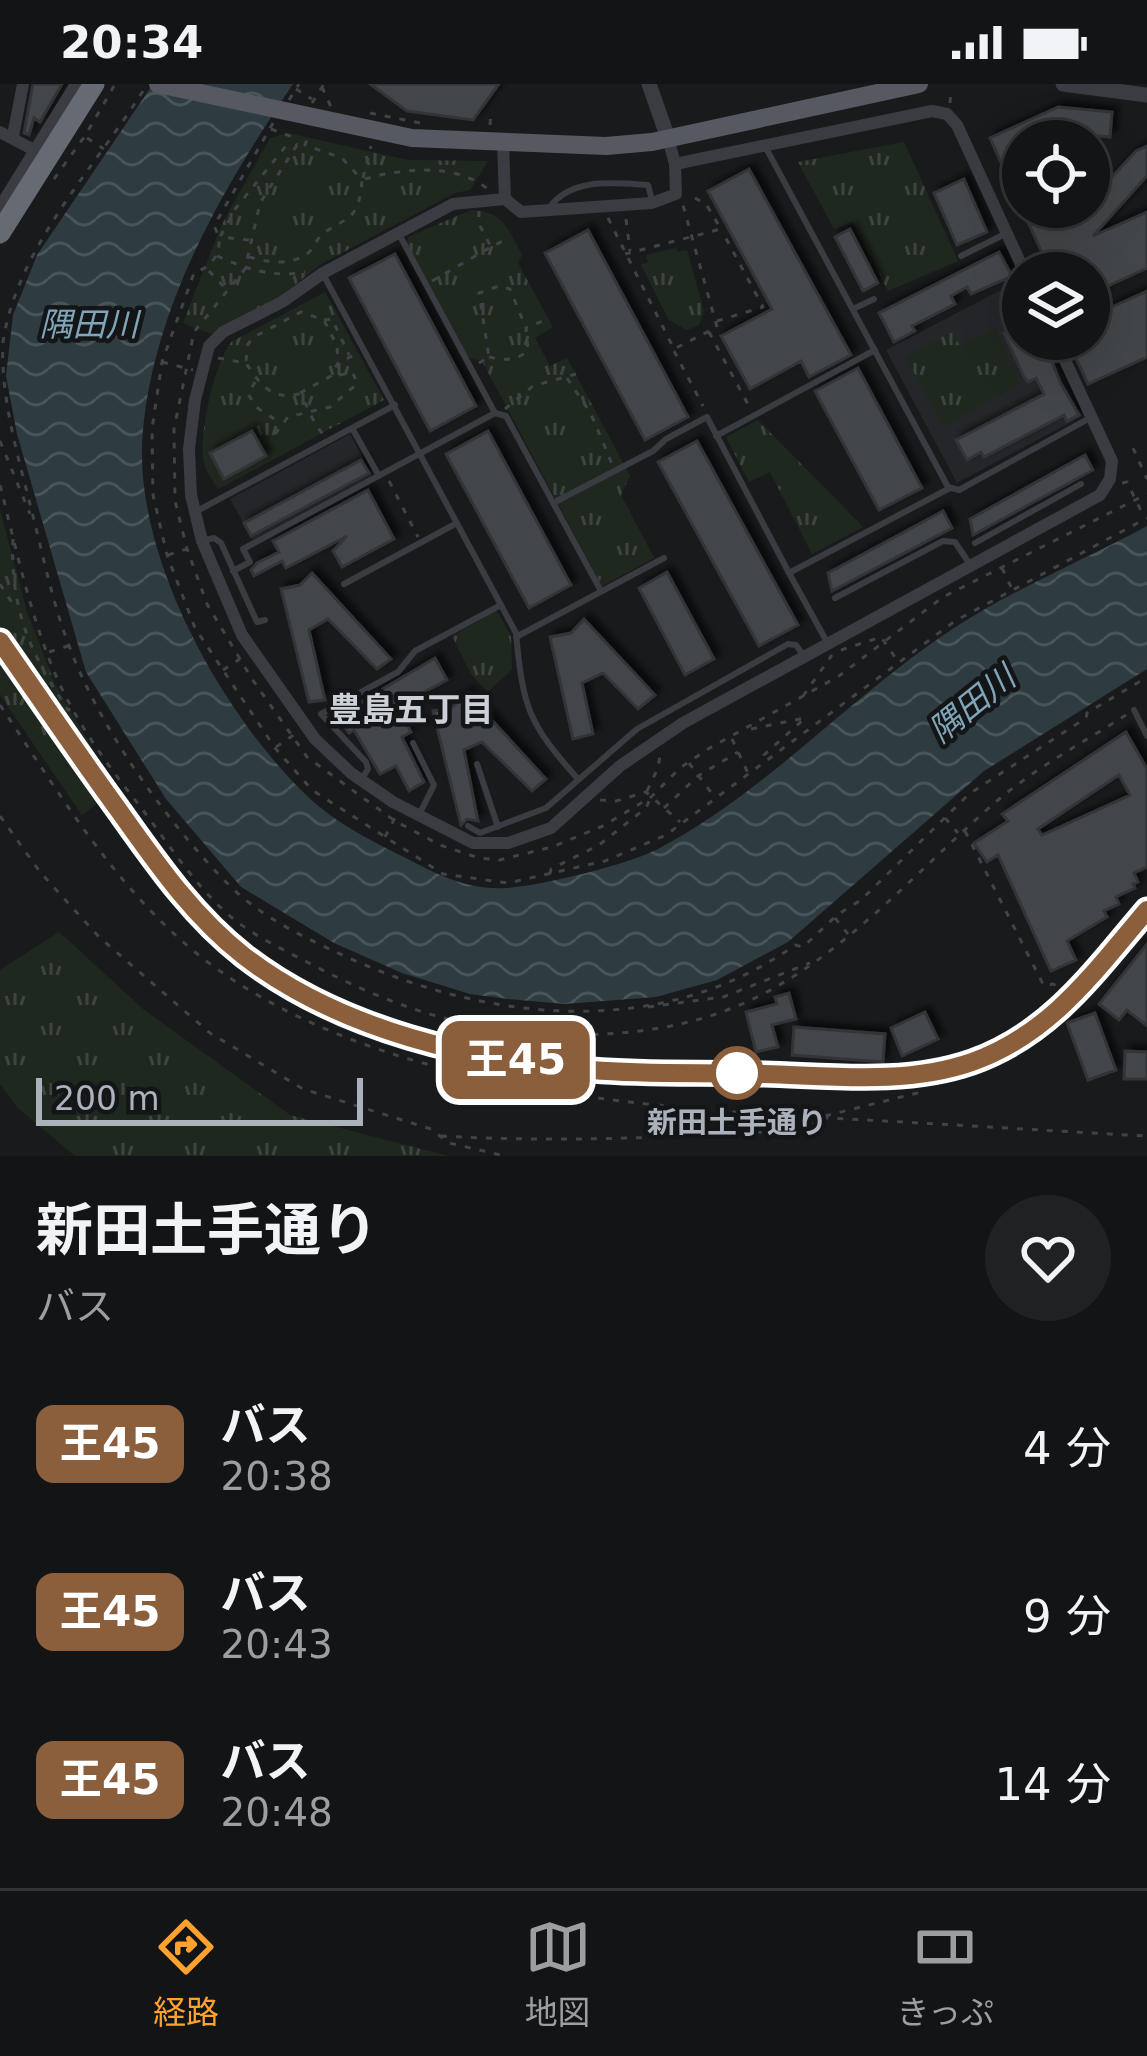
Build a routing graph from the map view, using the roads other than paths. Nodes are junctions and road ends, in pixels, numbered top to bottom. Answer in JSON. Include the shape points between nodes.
{"nodes":[{"id":1,"x":22,"y":84,"type":"edge"},
{"id":2,"x":76,"y":84,"type":"edge"},
{"id":3,"x":90,"y":84,"type":"edge"},
{"id":4,"x":158,"y":84,"type":"edge"},
{"id":5,"x":649,"y":84,"type":"edge"},
{"id":6,"x":919,"y":84,"type":"edge"},
{"id":7,"x":1063,"y":84,"type":"edge"},
{"id":8,"x":1147,"y":95,"type":"edge"},
{"id":9,"x":6,"y":134,"type":"edge"},
{"id":10,"x":668,"y":138,"type":"junction"},
{"id":11,"x":503,"y":143,"type":"junction"},
{"id":12,"x":764,"y":145,"type":"junction"},
{"id":13,"x":36,"y":151,"type":"junction"},
{"id":14,"x":675,"y":164,"type":"junction"},
{"id":15,"x":506,"y":199,"type":"junction"},
{"id":16,"x":652,"y":203,"type":"junction"},
{"id":17,"x":0,"y":208,"type":"edge"},
{"id":18,"x":548,"y":210,"type":"junction"},
{"id":19,"x":0,"y":222,"type":"edge"},
{"id":20,"x":0,"y":233,"type":"edge"},
{"id":21,"x":398,"y":233,"type":"junction"},
{"id":22,"x":1007,"y":233,"type":"junction"},
{"id":23,"x":1016,"y":252,"type":"edge"},
{"id":24,"x":961,"y":256,"type":"dead end"},
{"id":25,"x":320,"y":270,"type":"junction"},
{"id":26,"x":874,"y":299,"type":"dead end"},
{"id":27,"x":853,"y":309,"type":"junction"},
{"id":28,"x":875,"y":350,"type":"junction"},
{"id":29,"x":1065,"y":360,"type":"edge"},
{"id":30,"x":395,"y":405,"type":"junction"},
{"id":31,"x":499,"y":412,"type":"junction"},
{"id":32,"x":1093,"y":417,"type":"junction"},
{"id":33,"x":352,"y":428,"type":"junction"},
{"id":34,"x":716,"y":436,"type":"junction"},
{"id":35,"x":420,"y":453,"type":"junction"},
{"id":36,"x":382,"y":475,"type":"junction"},
{"id":37,"x":1081,"y":484,"type":"dead end"},
{"id":38,"x":950,"y":488,"type":"junction"},
{"id":39,"x":554,"y":503,"type":"junction"},
{"id":40,"x":1036,"y":509,"type":"junction"},
{"id":41,"x":194,"y":512,"type":"junction"},
{"id":42,"x":457,"y":523,"type":"junction"},
{"id":43,"x":1045,"y":526,"type":"junction"},
{"id":44,"x":202,"y":541,"type":"junction"},
{"id":45,"x":975,"y":543,"type":"dead end"},
{"id":46,"x":664,"y":558,"type":"dead end"},
{"id":47,"x":970,"y":566,"type":"junction"},
{"id":48,"x":233,"y":571,"type":"junction"},
{"id":49,"x":789,"y":573,"type":"junction"},
{"id":50,"x":344,"y":584,"type":"dead end"},
{"id":51,"x":601,"y":591,"type":"junction"},
{"id":52,"x":835,"y":598,"type":"dead end"},
{"id":53,"x":501,"y":605,"type":"junction"},
{"id":54,"x":265,"y":620,"type":"dead end"},
{"id":55,"x":516,"y":637,"type":"junction"},
{"id":56,"x":831,"y":648,"type":"junction"},
{"id":57,"x":804,"y":656,"type":"junction"},
{"id":58,"x":1134,"y":710,"type":"road end"},
{"id":59,"x":1147,"y":736,"type":"edge"},
{"id":60,"x":413,"y":743,"type":"dead end"},
{"id":61,"x":477,"y":764,"type":"dead end"},
{"id":62,"x":578,"y":778,"type":"junction"},
{"id":63,"x":361,"y":780,"type":"junction"},
{"id":64,"x":110,"y":799,"type":"tunnel mouth"},
{"id":65,"x":419,"y":816,"type":"junction"},
{"id":66,"x":468,"y":826,"type":"dead end"},
{"id":67,"x":498,"y":826,"type":"junction"},
{"id":68,"x":1147,"y":910,"type":"edge"}],
"edges":[{"from":1,"to":9,"type":"street"},
{"from":2,"to":13,"type":"street"},
{"from":3,"to":19,"type":"highway"},
{"from":3,"to":20,"type":"highway"},
{"from":4,"to":11,"type":"main road","via":[[412,138]]},
{"from":5,"to":10,"type":"street"},
{"from":6,"to":10,"type":"main road"},
{"from":7,"to":8,"type":"street"},
{"from":9,"to":13,"type":"street"},
{"from":10,"to":11,"type":"main road","via":[[606,146]]},
{"from":10,"to":14,"type":"street"},
{"from":11,"to":15,"type":"street"},
{"from":12,"to":14,"type":"street"},
{"from":12,"to":22,"type":"street","via":[[947,114]]},
{"from":12,"to":27,"type":"lane"},
{"from":13,"to":17,"type":"street"},
{"from":14,"to":16,"type":"street","via":[[676,194]]},
{"from":15,"to":18,"type":"street","via":[[516,211]]},
{"from":15,"to":21,"type":"street","via":[[453,204]]},
{"from":16,"to":18,"type":"street"},
{"from":16,"to":18,"type":"lane","via":[[648,185],[601,185],[569,188]]},
{"from":21,"to":25,"type":"street"},
{"from":21,"to":31,"type":"lane"},
{"from":22,"to":23,"type":"street"},
{"from":22,"to":24,"type":"lane"},
{"from":25,"to":30,"type":"lane"},
{"from":25,"to":41,"type":"street","via":[[208,346],[190,429]]},
{"from":26,"to":27,"type":"lane"},
{"from":27,"to":28,"type":"lane"},
{"from":28,"to":34,"type":"lane"},
{"from":28,"to":38,"type":"lane"},
{"from":29,"to":32,"type":"street"},
{"from":30,"to":33,"type":"lane"},
{"from":30,"to":35,"type":"lane"},
{"from":31,"to":35,"type":"lane"},
{"from":31,"to":39,"type":"lane"},
{"from":32,"to":38,"type":"lane"},
{"from":32,"to":43,"type":"street","via":[[1111,479],[1093,501]]},
{"from":33,"to":36,"type":"lane"},
{"from":33,"to":41,"type":"lane"},
{"from":34,"to":39,"type":"lane","via":[[706,417]]},
{"from":34,"to":49,"type":"lane"},
{"from":35,"to":36,"type":"lane"},
{"from":35,"to":42,"type":"lane"},
{"from":36,"to":48,"type":"lane","via":[[243,549],[250,562]]},
{"from":37,"to":40,"type":"lane"},
{"from":38,"to":49,"type":"lane"},
{"from":39,"to":51,"type":"lane"},
{"from":40,"to":43,"type":"lane"},
{"from":40,"to":45,"type":"lane"},
{"from":41,"to":44,"type":"street"},
{"from":42,"to":50,"type":"lane"},
{"from":42,"to":53,"type":"lane"},
{"from":43,"to":47,"type":"street"},
{"from":44,"to":48,"type":"lane","via":[[219,540]]},
{"from":44,"to":63,"type":"street","via":[[242,635],[315,739]]},
{"from":46,"to":51,"type":"lane"},
{"from":47,"to":52,"type":"lane","via":[[959,546],[944,541]]},
{"from":47,"to":56,"type":"street"},
{"from":48,"to":54,"type":"lane","via":[[257,622]]},
{"from":49,"to":56,"type":"lane"},
{"from":51,"to":55,"type":"lane"},
{"from":53,"to":55,"type":"lane"},
{"from":53,"to":63,"type":"lane","via":[[321,714],[366,762]]},
{"from":55,"to":62,"type":"lane","via":[[521,694],[543,739]]},
{"from":56,"to":57,"type":"street"},
{"from":57,"to":62,"type":"lane","via":[[796,644],[783,646],[637,729]]},
{"from":57,"to":65,"type":"street","via":[[657,740],[551,828],[508,843],[473,843]]},
{"from":58,"to":59,"type":"lane"},
{"from":60,"to":65,"type":"lane","via":[[434,785]]},
{"from":61,"to":67,"type":"lane"},
{"from":62,"to":67,"type":"lane","via":[[546,808]]},
{"from":63,"to":65,"type":"street"},
{"from":64,"to":68,"type":"street","via":[[194,910],[275,978],[395,1032],[590,1070],[859,1077],[970,1063],[1054,1016]]},
{"from":66,"to":67,"type":"lane","via":[[480,833]]}]}
